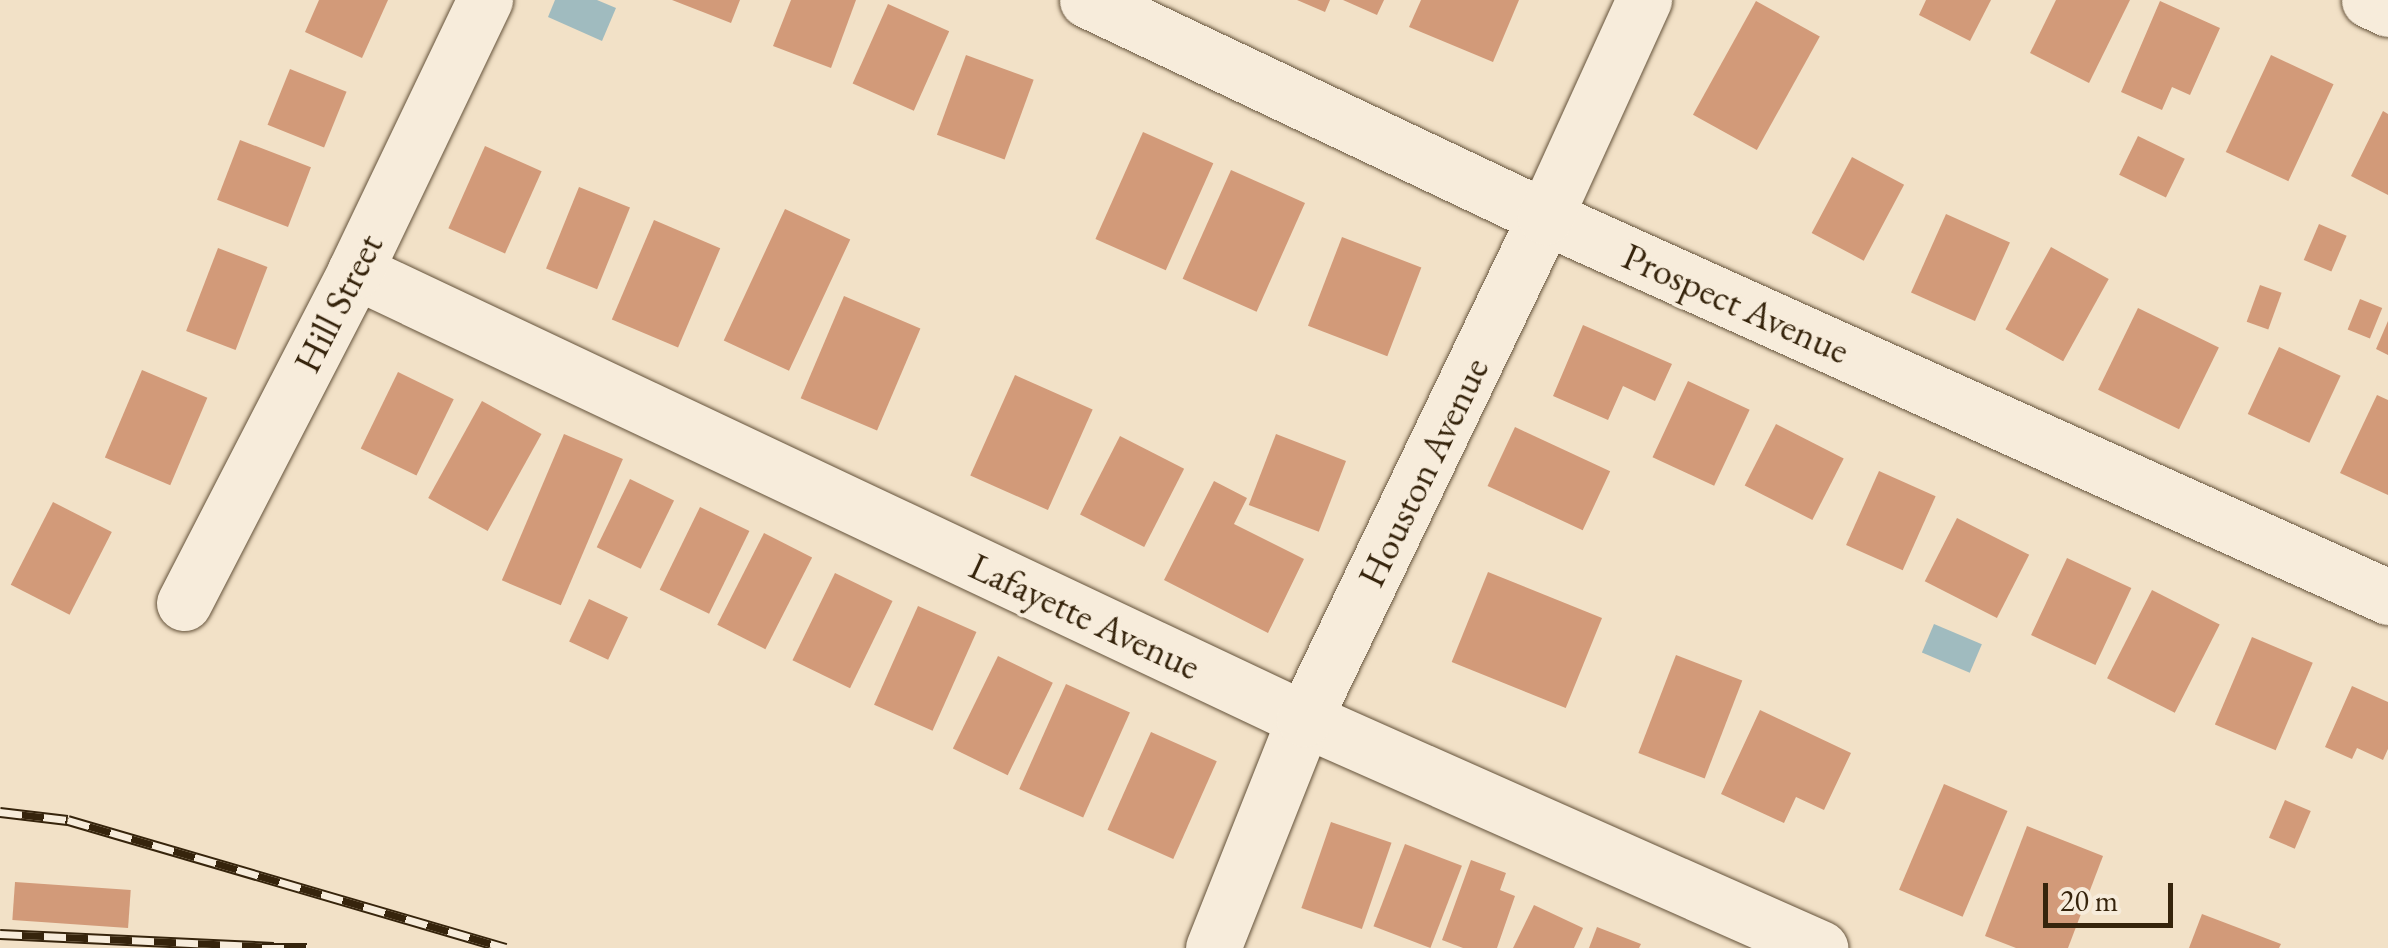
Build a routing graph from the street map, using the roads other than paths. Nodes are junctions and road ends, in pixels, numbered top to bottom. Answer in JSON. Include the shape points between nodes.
{"nodes":[{"id":1,"x":485,"y":0,"type":"edge"},
{"id":2,"x":1087,"y":0,"type":"edge"},
{"id":3,"x":1644,"y":0,"type":"edge"},
{"id":4,"x":2369,"y":0,"type":"edge"},
{"id":5,"x":2388,"y":9,"type":"edge"},
{"id":6,"x":1546,"y":217,"type":"junction"},
{"id":7,"x":355,"y":272,"type":"junction"},
{"id":8,"x":2388,"y":597,"type":"edge"},
{"id":9,"x":184,"y":603,"type":"dead end"},
{"id":10,"x":1304,"y":719,"type":"junction"},
{"id":11,"x":1213,"y":948,"type":"edge"},
{"id":12,"x":1820,"y":948,"type":"edge"}],
"edges":[{"from":1,"to":7,"type":"street","name":"Hill Street"},
{"from":2,"to":6,"type":"street","name":"Prospect Avenue"},
{"from":3,"to":6,"type":"street","name":"Houston Avenue"},
{"from":4,"to":5,"type":"street"},
{"from":6,"to":8,"type":"street","name":"Prospect Avenue"},
{"from":6,"to":10,"type":"street","name":"Houston Avenue"},
{"from":7,"to":9,"type":"street","name":"Hill Street"},
{"from":7,"to":10,"type":"street","name":"Lafayette Avenue"},
{"from":10,"to":11,"type":"street","name":"Houston Avenue"},
{"from":10,"to":12,"type":"street","name":"Lafayette Avenue"}]}
